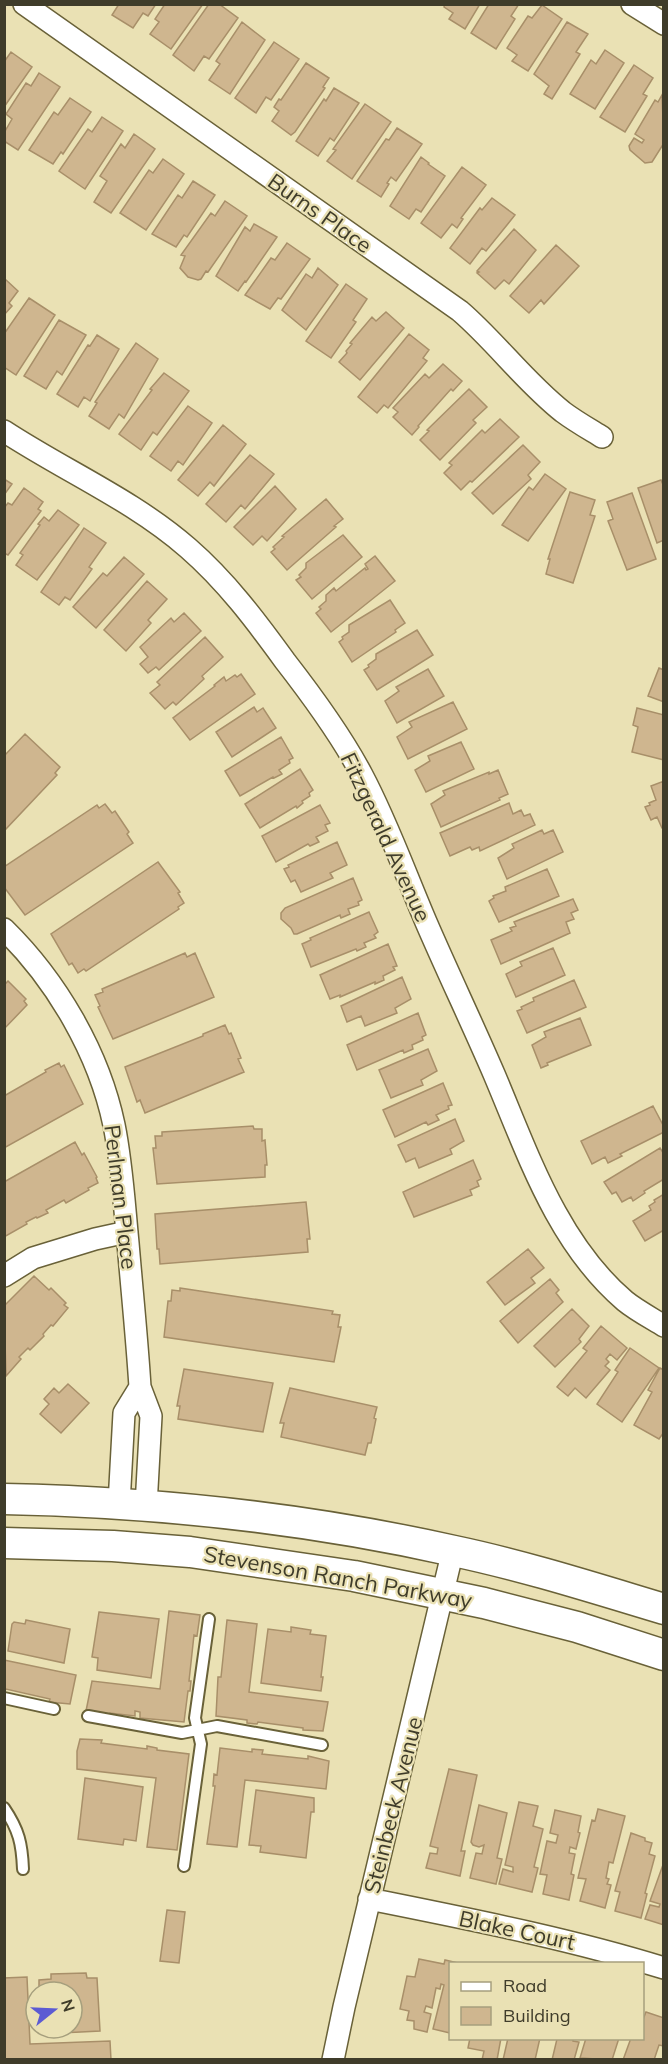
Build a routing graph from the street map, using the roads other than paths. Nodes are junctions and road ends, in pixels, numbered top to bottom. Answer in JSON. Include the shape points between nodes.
{"nodes":[{"id":1,"x":24,"y":4,"type":"edge"},
{"id":2,"x":632,"y":4,"type":"edge"},
{"id":3,"x":663,"y":24,"type":"edge"},
{"id":4,"x":4,"y":431,"type":"edge"},
{"id":5,"x":602,"y":437,"type":"dead end"},
{"id":6,"x":4,"y":929,"type":"edge"},
{"id":7,"x":127,"y":1232,"type":"junction"},
{"id":8,"x":4,"y":1276,"type":"edge"},
{"id":9,"x":663,"y":1326,"type":"edge"},
{"id":10,"x":140,"y":1388,"type":"junction"},
{"id":11,"x":4,"y":1499,"type":"edge"},
{"id":12,"x":133,"y":1505,"type":"junction"},
{"id":13,"x":4,"y":1544,"type":"edge"},
{"id":14,"x":453,"y":1550,"type":"junction"},
{"id":15,"x":442,"y":1595,"type":"junction"},
{"id":16,"x":663,"y":1609,"type":"edge"},
{"id":17,"x":209,"y":1619,"type":"dead end"},
{"id":18,"x":663,"y":1655,"type":"edge"},
{"id":19,"x":4,"y":1698,"type":"edge"},
{"id":20,"x":54,"y":1709,"type":"dead end"},
{"id":21,"x":88,"y":1716,"type":"dead end"},
{"id":22,"x":198,"y":1731,"type":"junction"},
{"id":23,"x":321,"y":1745,"type":"dead end"},
{"id":24,"x":4,"y":1808,"type":"edge"},
{"id":25,"x":184,"y":1866,"type":"dead end"},
{"id":26,"x":23,"y":1869,"type":"dead end"},
{"id":27,"x":369,"y":1899,"type":"junction"},
{"id":28,"x":663,"y":1968,"type":"edge"},
{"id":29,"x":333,"y":2060,"type":"edge"}],
"edges":[{"from":1,"to":5,"type":"street","name":"Burns Place","via":[[460,311],[562,411]]},
{"from":2,"to":3,"type":"street"},
{"from":4,"to":9,"type":"street","name":"Fitzgerald Avenue","via":[[146,516],[222,580],[254,618],[335,730],[366,783],[558,1218],[589,1263],[626,1301]]},
{"from":6,"to":7,"type":"street","name":"Perlman Place","via":[[45,976],[95,1064],[115,1132]]},
{"from":7,"to":8,"type":"street","via":[[33,1258]]},
{"from":7,"to":10,"type":"street","name":"Perlman Place"},
{"from":10,"to":12,"type":"street","name":"Perlman Place","via":[[151,1416]]},
{"from":10,"to":12,"type":"street","via":[[124,1413]]},
{"from":11,"to":12,"type":"main road","name":"Stevenson Ranch Parkway"},
{"from":12,"to":14,"type":"main road","name":"Stevenson Ranch Parkway","via":[[315,1525]]},
{"from":13,"to":15,"type":"main road","name":"Stevenson Ranch Parkway","via":[[190,1552],[354,1576]]},
{"from":14,"to":15,"type":"street","name":"Steinbeck Avenue"},
{"from":14,"to":16,"type":"main road","name":"Stevenson Ranch Parkway"},
{"from":15,"to":18,"type":"main road","name":"Stevenson Ranch Parkway","via":[[577,1627]]},
{"from":15,"to":27,"type":"street","name":"Steinbeck Avenue"},
{"from":17,"to":22,"type":"lane","via":[[195,1718]]},
{"from":19,"to":20,"type":"lane"},
{"from":21,"to":22,"type":"lane","via":[[183,1733]]},
{"from":22,"to":23,"type":"lane","via":[[217,1726]]},
{"from":22,"to":25,"type":"lane","via":[[201,1744]]},
{"from":24,"to":26,"type":"lane","via":[[17,1829]]},
{"from":27,"to":28,"type":"street","name":"Blake Court","via":[[529,1931]]},
{"from":27,"to":29,"type":"street","name":"Steinbeck Avenue"}]}
